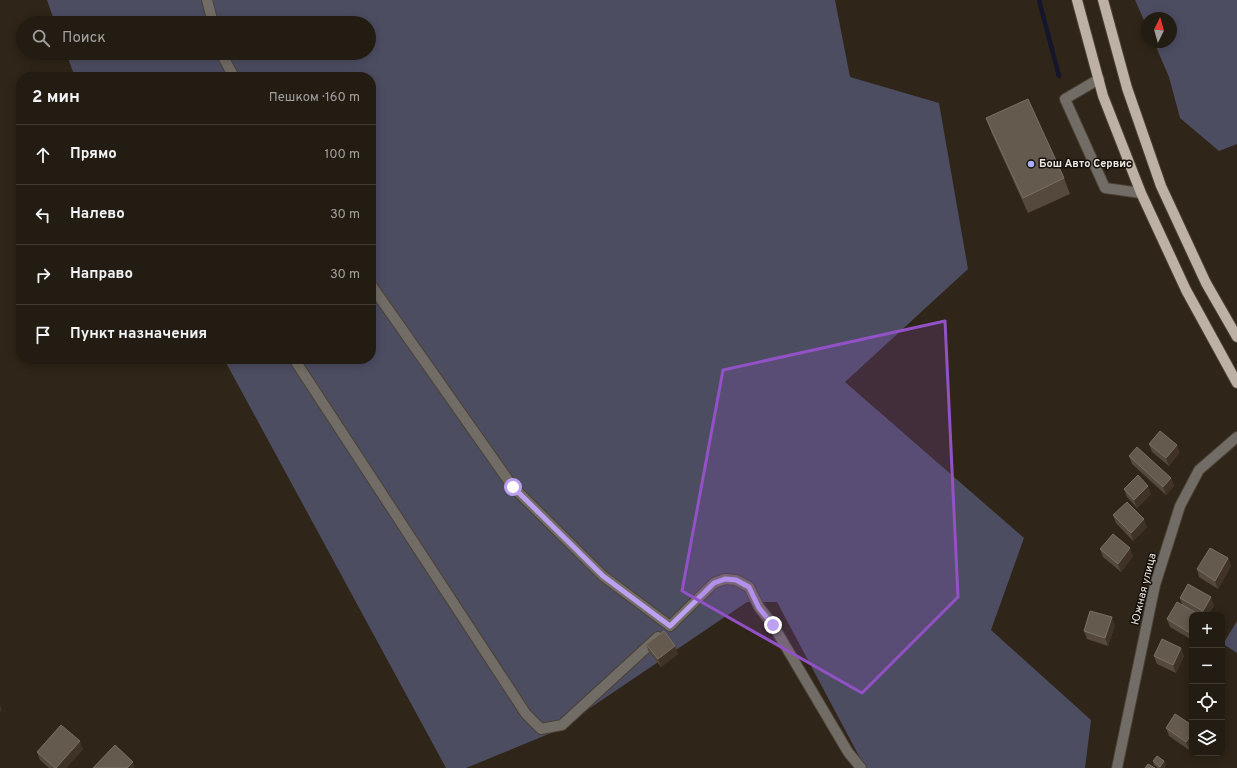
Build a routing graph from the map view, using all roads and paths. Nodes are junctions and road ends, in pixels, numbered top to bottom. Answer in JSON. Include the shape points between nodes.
{"nodes":[{"id":1,"x":207,"y":0,"type":"edge"},
{"id":2,"x":1076,"y":0,"type":"edge"},
{"id":3,"x":1102,"y":0,"type":"edge"},
{"id":4,"x":211,"y":16,"type":"edge"},
{"id":5,"x":226,"y":60,"type":"edge"},
{"id":6,"x":232,"y":72,"type":"edge"},
{"id":7,"x":1099,"y":79,"type":"junction"},
{"id":8,"x":1141,"y":193,"type":"junction"},
{"id":9,"x":376,"y":292,"type":"edge"},
{"id":10,"x":1237,"y":337,"type":"edge"},
{"id":11,"x":297,"y":364,"type":"edge"},
{"id":12,"x":1237,"y":383,"type":"edge"},
{"id":13,"x":1236,"y":437,"type":"edge"},
{"id":14,"x":670,"y":626,"type":"junction"},
{"id":15,"x":860,"y":768,"type":"edge"},
{"id":16,"x":1117,"y":768,"type":"edge"}],
"edges":[{"from":1,"to":4,"type":"street"},
{"from":2,"to":7,"type":"main road"},
{"from":3,"to":10,"type":"main road","via":[[1127,88],[1161,186],[1206,282]]},
{"from":5,"to":6,"type":"street"},
{"from":7,"to":8,"type":"main road","via":[[1103,96]]},
{"from":7,"to":8,"type":"street","via":[[1065,99],[1105,188]]},
{"from":8,"to":12,"type":"main road","via":[[1186,290]]},
{"from":9,"to":14,"type":"street","via":[[513,487],[603,576]]},
{"from":11,"to":14,"type":"street","via":[[526,714],[541,729],[562,725]]},
{"from":13,"to":16,"type":"street","name":"Южная улица","via":[[1199,470],[1180,506],[1155,586]]},
{"from":14,"to":15,"type":"street","via":[[714,583],[725,579],[736,580],[749,587],[759,608],[773,625]]}]}
